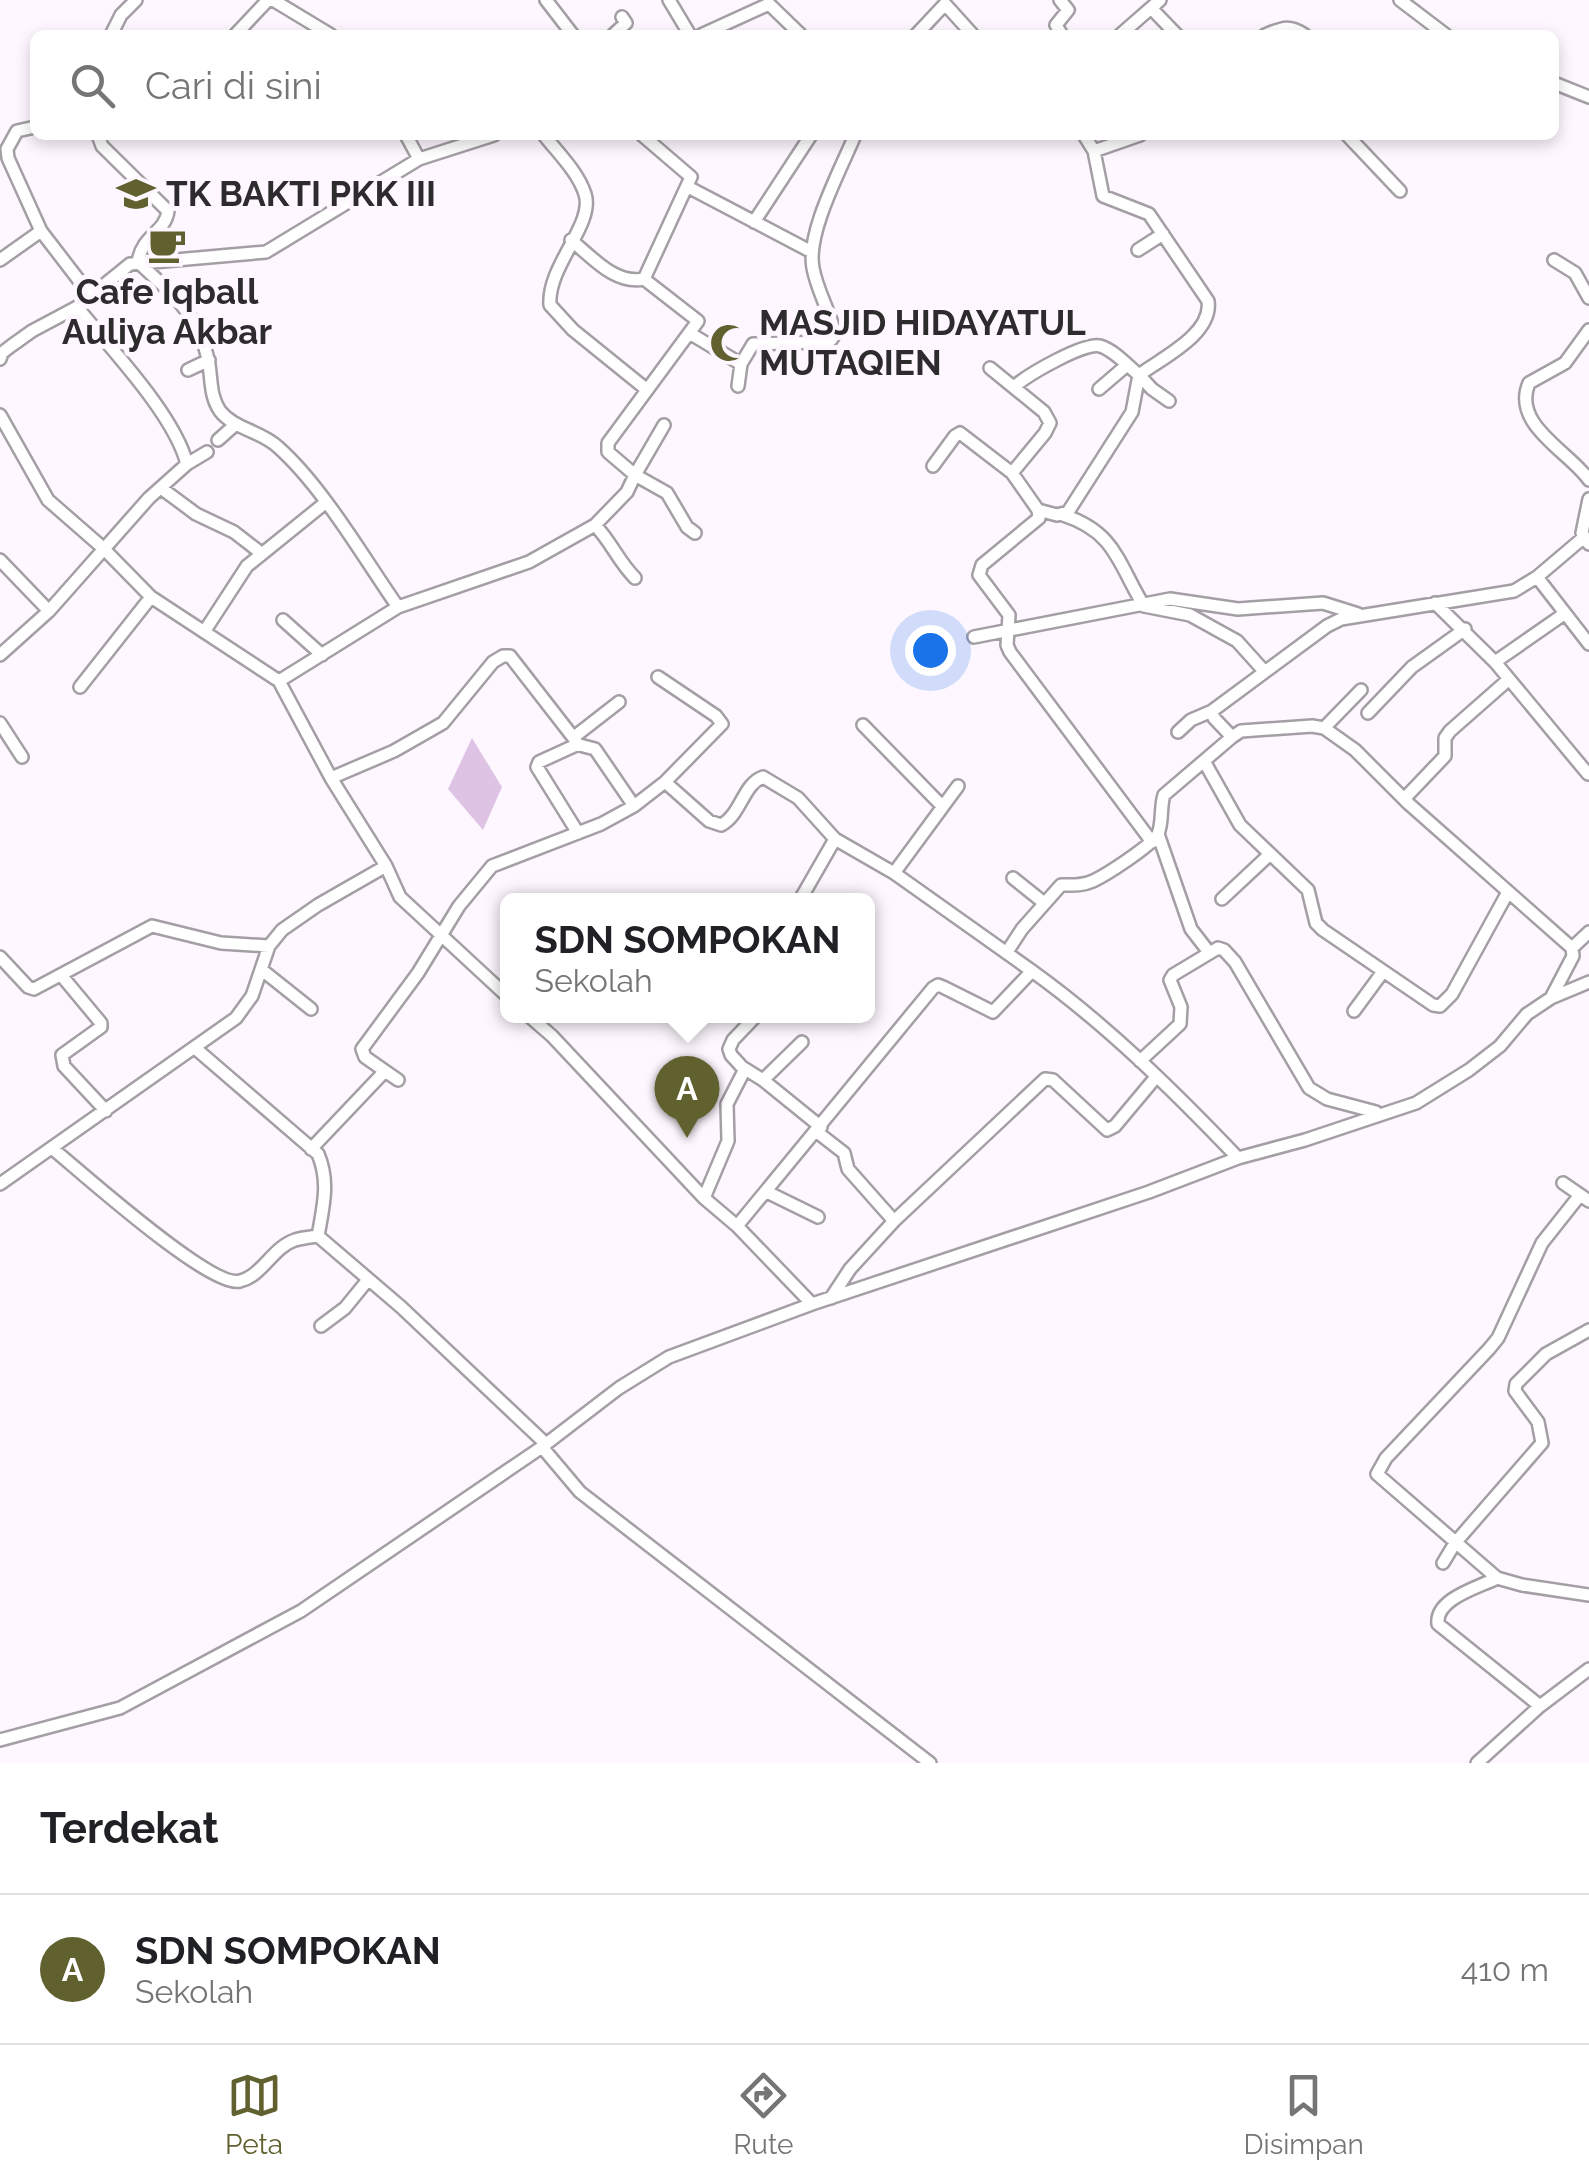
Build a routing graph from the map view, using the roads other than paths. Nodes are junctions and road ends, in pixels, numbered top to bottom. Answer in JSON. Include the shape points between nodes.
{"nodes":[{"id":1,"x":136,"y":0,"type":"edge"},
{"id":2,"x":270,"y":0,"type":"edge"},
{"id":3,"x":669,"y":0,"type":"edge"},
{"id":4,"x":1060,"y":0,"type":"edge"},
{"id":5,"x":1400,"y":0,"type":"edge"},
{"id":6,"x":548,"y":2,"type":"edge"},
{"id":7,"x":770,"y":2,"type":"edge"},
{"id":8,"x":946,"y":2,"type":"edge"},
{"id":9,"x":1156,"y":4,"type":"edge"},
{"id":10,"x":622,"y":17,"type":"dead end"},
{"id":11,"x":114,"y":30,"type":"edge"},
{"id":12,"x":240,"y":30,"type":"edge"},
{"id":13,"x":322,"y":30,"type":"edge"},
{"id":14,"x":570,"y":30,"type":"edge"},
{"id":15,"x":618,"y":30,"type":"edge"},
{"id":16,"x":687,"y":30,"type":"edge"},
{"id":17,"x":717,"y":30,"type":"edge"},
{"id":18,"x":796,"y":30,"type":"edge"},
{"id":19,"x":921,"y":30,"type":"edge"},
{"id":20,"x":969,"y":30,"type":"edge"},
{"id":21,"x":1059,"y":30,"type":"edge"},
{"id":22,"x":1126,"y":30,"type":"edge"},
{"id":23,"x":1174,"y":30,"type":"edge"},
{"id":24,"x":1439,"y":30,"type":"edge"},
{"id":25,"x":1559,"y":85,"type":"edge"},
{"id":26,"x":1589,"y":97,"type":"edge"},
{"id":27,"x":30,"y":128,"type":"edge"},
{"id":28,"x":100,"y":140,"type":"edge"},
{"id":29,"x":409,"y":140,"type":"edge"},
{"id":30,"x":478,"y":140,"type":"edge"},
{"id":31,"x":547,"y":140,"type":"edge"},
{"id":32,"x":648,"y":140,"type":"edge"},
{"id":33,"x":808,"y":140,"type":"edge"},
{"id":34,"x":853,"y":140,"type":"edge"},
{"id":35,"x":1087,"y":140,"type":"edge"},
{"id":36,"x":1126,"y":140,"type":"edge"},
{"id":37,"x":1352,"y":140,"type":"edge"},
{"id":38,"x":1094,"y":152,"type":"junction"},
{"id":39,"x":419,"y":159,"type":"junction"},
{"id":40,"x":688,"y":187,"type":"junction"},
{"id":41,"x":1400,"y":191,"type":"dead end"},
{"id":42,"x":754,"y":222,"type":"junction"},
{"id":43,"x":42,"y":232,"type":"junction"},
{"id":44,"x":1163,"y":234,"type":"junction"},
{"id":45,"x":571,"y":240,"type":"junction"},
{"id":46,"x":1138,"y":250,"type":"dead end"},
{"id":47,"x":812,"y":252,"type":"junction"},
{"id":48,"x":0,"y":260,"type":"edge"},
{"id":49,"x":1554,"y":260,"type":"dead end"},
{"id":50,"x":138,"y":262,"type":"junction"},
{"id":51,"x":644,"y":279,"type":"junction"},
{"id":52,"x":91,"y":296,"type":"junction"},
{"id":53,"x":1589,"y":298,"type":"edge"},
{"id":54,"x":77,"y":307,"type":"junction"},
{"id":55,"x":1589,"y":330,"type":"edge"},
{"id":56,"x":691,"y":334,"type":"junction"},
{"id":57,"x":0,"y":359,"type":"edge"},
{"id":58,"x":208,"y":360,"type":"junction"},
{"id":59,"x":741,"y":364,"type":"junction"},
{"id":60,"x":1127,"y":365,"type":"junction"},
{"id":61,"x":990,"y":368,"type":"dead end"},
{"id":62,"x":188,"y":370,"type":"dead end"},
{"id":63,"x":1139,"y":375,"type":"junction"},
{"id":64,"x":738,"y":386,"type":"dead end"},
{"id":65,"x":1014,"y":386,"type":"junction"},
{"id":66,"x":646,"y":389,"type":"junction"},
{"id":67,"x":1099,"y":389,"type":"dead end"},
{"id":68,"x":1169,"y":401,"type":"dead end"},
{"id":69,"x":0,"y":415,"type":"edge"},
{"id":70,"x":236,"y":424,"type":"junction"},
{"id":71,"x":664,"y":425,"type":"dead end"},
{"id":72,"x":218,"y":440,"type":"dead end"},
{"id":73,"x":206,"y":452,"type":"dead end"},
{"id":74,"x":187,"y":464,"type":"junction"},
{"id":75,"x":933,"y":466,"type":"dead end"},
{"id":76,"x":1012,"y":473,"type":"junction"},
{"id":77,"x":635,"y":475,"type":"junction"},
{"id":78,"x":1589,"y":480,"type":"edge"},
{"id":79,"x":161,"y":488,"type":"junction"},
{"id":80,"x":1589,"y":499,"type":"edge"},
{"id":81,"x":325,"y":503,"type":"junction"},
{"id":82,"x":1038,"y":510,"type":"junction"},
{"id":83,"x":1063,"y":515,"type":"junction"},
{"id":84,"x":596,"y":525,"type":"junction"},
{"id":85,"x":695,"y":532,"type":"dead end"},
{"id":86,"x":1586,"y":541,"type":"edge"},
{"id":87,"x":103,"y":548,"type":"junction"},
{"id":88,"x":261,"y":553,"type":"junction"},
{"id":89,"x":0,"y":560,"type":"edge"},
{"id":90,"x":1537,"y":577,"type":"junction"},
{"id":91,"x":635,"y":578,"type":"dead end"},
{"id":92,"x":151,"y":597,"type":"junction"},
{"id":93,"x":1142,"y":603,"type":"junction"},
{"id":94,"x":1436,"y":603,"type":"junction"},
{"id":95,"x":398,"y":607,"type":"junction"},
{"id":96,"x":49,"y":611,"type":"junction"},
{"id":97,"x":1358,"y":614,"type":"junction"},
{"id":98,"x":1564,"y":614,"type":"junction"},
{"id":99,"x":283,"y":620,"type":"dead end"},
{"id":100,"x":1465,"y":629,"type":"junction"},
{"id":101,"x":1008,"y":631,"type":"junction"},
{"id":102,"x":204,"y":632,"type":"junction"},
{"id":103,"x":974,"y":637,"type":"dead end"},
{"id":104,"x":1589,"y":644,"type":"edge"},
{"id":105,"x":0,"y":654,"type":"edge"},
{"id":106,"x":322,"y":655,"type":"junction"},
{"id":107,"x":1495,"y":662,"type":"junction"},
{"id":108,"x":1264,"y":671,"type":"junction"},
{"id":109,"x":658,"y":677,"type":"dead end"},
{"id":110,"x":1508,"y":680,"type":"junction"},
{"id":111,"x":279,"y":681,"type":"junction"},
{"id":112,"x":80,"y":687,"type":"dead end"},
{"id":113,"x":1361,"y":690,"type":"dead end"},
{"id":114,"x":619,"y":702,"type":"dead end"},
{"id":115,"x":1212,"y":711,"type":"junction"},
{"id":116,"x":1368,"y":712,"type":"dead end"},
{"id":117,"x":0,"y":723,"type":"edge"},
{"id":118,"x":864,"y":725,"type":"dead end"},
{"id":119,"x":1324,"y":728,"type":"junction"},
{"id":120,"x":1178,"y":732,"type":"dead end"},
{"id":121,"x":1232,"y":737,"type":"junction"},
{"id":122,"x":575,"y":740,"type":"junction"},
{"id":123,"x":22,"y":757,"type":"dead end"},
{"id":124,"x":1204,"y":761,"type":"junction"},
{"id":125,"x":1589,"y":774,"type":"edge"},
{"id":126,"x":330,"y":778,"type":"junction"},
{"id":127,"x":665,"y":782,"type":"junction"},
{"id":128,"x":958,"y":786,"type":"dead end"},
{"id":129,"x":1404,"y":799,"type":"junction"},
{"id":130,"x":634,"y":806,"type":"junction"},
{"id":131,"x":942,"y":806,"type":"junction"},
{"id":132,"x":578,"y":832,"type":"junction"},
{"id":133,"x":1155,"y":838,"type":"junction"},
{"id":134,"x":835,"y":839,"type":"junction"},
{"id":135,"x":1268,"y":855,"type":"junction"},
{"id":136,"x":386,"y":866,"type":"junction"},
{"id":137,"x":894,"y":873,"type":"junction"},
{"id":138,"x":1013,"y":878,"type":"dead end"},
{"id":139,"x":1508,"y":892,"type":"junction"},
{"id":140,"x":804,"y":893,"type":"edge"},
{"id":141,"x":1222,"y":899,"type":"dead end"},
{"id":142,"x":1044,"y":902,"type":"junction"},
{"id":143,"x":1589,"y":932,"type":"edge"},
{"id":144,"x":440,"y":934,"type":"junction"},
{"id":145,"x":269,"y":946,"type":"junction"},
{"id":146,"x":1572,"y":948,"type":"junction"},
{"id":147,"x":1208,"y":950,"type":"junction"},
{"id":148,"x":1007,"y":952,"type":"junction"},
{"id":149,"x":0,"y":958,"type":"edge"},
{"id":150,"x":262,"y":970,"type":"junction"},
{"id":151,"x":1032,"y":971,"type":"junction"},
{"id":152,"x":1382,"y":973,"type":"junction"},
{"id":153,"x":60,"y":976,"type":"junction"},
{"id":154,"x":1589,"y":982,"type":"edge"},
{"id":155,"x":500,"y":990,"type":"edge"},
{"id":156,"x":1552,"y":998,"type":"junction"},
{"id":157,"x":312,"y":1009,"type":"dead end"},
{"id":158,"x":1354,"y":1010,"type":"dead end"},
{"id":159,"x":536,"y":1023,"type":"edge"},
{"id":160,"x":750,"y":1023,"type":"edge"},
{"id":161,"x":802,"y":1042,"type":"dead end"},
{"id":162,"x":195,"y":1048,"type":"junction"},
{"id":163,"x":1140,"y":1061,"type":"junction"},
{"id":164,"x":746,"y":1070,"type":"junction"},
{"id":165,"x":385,"y":1071,"type":"junction"},
{"id":166,"x":1156,"y":1078,"type":"junction"},
{"id":167,"x":398,"y":1080,"type":"dead end"},
{"id":168,"x":763,"y":1080,"type":"junction"},
{"id":169,"x":106,"y":1111,"type":"junction"},
{"id":170,"x":1380,"y":1112,"type":"junction"},
{"id":171,"x":819,"y":1130,"type":"junction"},
{"id":172,"x":53,"y":1148,"type":"junction"},
{"id":173,"x":311,"y":1148,"type":"junction"},
{"id":174,"x":1238,"y":1158,"type":"junction"},
{"id":175,"x":1563,"y":1183,"type":"dead end"},
{"id":176,"x":0,"y":1184,"type":"edge"},
{"id":177,"x":767,"y":1192,"type":"junction"},
{"id":178,"x":704,"y":1198,"type":"junction"},
{"id":179,"x":1584,"y":1198,"type":"edge"},
{"id":180,"x":818,"y":1217,"type":"dead end"},
{"id":181,"x":894,"y":1221,"type":"junction"},
{"id":182,"x":738,"y":1226,"type":"junction"},
{"id":183,"x":318,"y":1236,"type":"junction"},
{"id":184,"x":366,"y":1281,"type":"junction"},
{"id":185,"x":832,"y":1298,"type":"junction"},
{"id":186,"x":812,"y":1304,"type":"junction"},
{"id":187,"x":321,"y":1326,"type":"dead end"},
{"id":188,"x":1589,"y":1330,"type":"edge"},
{"id":189,"x":544,"y":1445,"type":"junction"},
{"id":190,"x":1454,"y":1543,"type":"junction"},
{"id":191,"x":1443,"y":1563,"type":"dead end"},
{"id":192,"x":1497,"y":1578,"type":"junction"},
{"id":193,"x":1589,"y":1595,"type":"edge"},
{"id":194,"x":1589,"y":1669,"type":"edge"},
{"id":195,"x":1540,"y":1706,"type":"junction"},
{"id":196,"x":0,"y":1740,"type":"edge"},
{"id":197,"x":930,"y":1763,"type":"edge"},
{"id":198,"x":1477,"y":1763,"type":"edge"}],
"edges":[{"from":1,"to":11,"type":"street"},
{"from":2,"to":12,"type":"street"},
{"from":2,"to":13,"type":"street"},
{"from":3,"to":16,"type":"street"},
{"from":4,"to":21,"type":"street","via":[[1068,10]]},
{"from":5,"to":24,"type":"street"},
{"from":6,"to":14,"type":"street"},
{"from":7,"to":17,"type":"street"},
{"from":7,"to":18,"type":"street"},
{"from":8,"to":19,"type":"street"},
{"from":8,"to":20,"type":"street"},
{"from":9,"to":22,"type":"street"},
{"from":9,"to":23,"type":"street"},
{"from":10,"to":15,"type":"street","via":[[626,23]]},
{"from":25,"to":26,"type":"street"},
{"from":27,"to":43,"type":"street","via":[[11,139],[8,158]]},
{"from":28,"to":50,"type":"street","via":[[168,211],[164,225],[143,243]]},
{"from":29,"to":39,"type":"street"},
{"from":30,"to":39,"type":"street"},
{"from":31,"to":45,"type":"street","via":[[585,194],[586,209]]},
{"from":32,"to":40,"type":"street","via":[[690,174]]},
{"from":33,"to":42,"type":"street"},
{"from":34,"to":47,"type":"street"},
{"from":35,"to":38,"type":"street"},
{"from":36,"to":38,"type":"street"},
{"from":37,"to":41,"type":"street"},
{"from":38,"to":44,"type":"street","via":[[1103,196],[1142,208]]},
{"from":39,"to":50,"type":"street","via":[[280,247]]},
{"from":40,"to":42,"type":"street"},
{"from":40,"to":51,"type":"street"},
{"from":42,"to":47,"type":"street"},
{"from":43,"to":48,"type":"street"},
{"from":43,"to":52,"type":"street"},
{"from":44,"to":46,"type":"street"},
{"from":44,"to":63,"type":"street","via":[[1210,312],[1200,329]]},
{"from":45,"to":51,"type":"street","via":[[616,276]]},
{"from":45,"to":66,"type":"street","via":[[552,280],[550,305]]},
{"from":47,"to":59,"type":"street","via":[[835,334],[822,342],[756,343]]},
{"from":49,"to":53,"type":"street","via":[[1576,273]]},
{"from":50,"to":52,"type":"street"},
{"from":50,"to":58,"type":"street","via":[[190,312]]},
{"from":51,"to":56,"type":"street","via":[[695,317]]},
{"from":52,"to":54,"type":"street"},
{"from":54,"to":57,"type":"street","via":[[32,331]]},
{"from":54,"to":74,"type":"street","via":[[148,396]]},
{"from":55,"to":78,"type":"street","via":[[1565,364],[1535,377],[1526,390],[1536,427]]},
{"from":56,"to":59,"type":"street"},
{"from":56,"to":66,"type":"street"},
{"from":58,"to":62,"type":"street"},
{"from":58,"to":70,"type":"street","via":[[217,407]]},
{"from":59,"to":64,"type":"street"},
{"from":60,"to":63,"type":"street"},
{"from":60,"to":65,"type":"street","via":[[1103,347],[1088,346]]},
{"from":60,"to":67,"type":"street"},
{"from":61,"to":65,"type":"street"},
{"from":63,"to":68,"type":"street"},
{"from":63,"to":83,"type":"street","via":[[1132,412]]},
{"from":65,"to":76,"type":"street","via":[[1050,423]]},
{"from":66,"to":77,"type":"street","via":[[607,448]]},
{"from":69,"to":87,"type":"street","via":[[48,500]]},
{"from":70,"to":72,"type":"street"},
{"from":70,"to":81,"type":"street","via":[[280,448]]},
{"from":71,"to":77,"type":"street"},
{"from":73,"to":74,"type":"street"},
{"from":74,"to":79,"type":"street"},
{"from":75,"to":76,"type":"street","via":[[960,433]]},
{"from":76,"to":82,"type":"street"},
{"from":77,"to":84,"type":"street"},
{"from":77,"to":85,"type":"street","via":[[667,493]]},
{"from":79,"to":87,"type":"street"},
{"from":79,"to":88,"type":"street"},
{"from":80,"to":86,"type":"street","via":[[1582,525]]},
{"from":81,"to":88,"type":"street"},
{"from":81,"to":95,"type":"street"},
{"from":82,"to":83,"type":"street"},
{"from":82,"to":101,"type":"street","via":[[1036,524],[978,569],[1009,615]]},
{"from":83,"to":93,"type":"street","via":[[1106,538]]},
{"from":84,"to":91,"type":"street"},
{"from":84,"to":95,"type":"street","via":[[529,562]]},
{"from":86,"to":90,"type":"street"},
{"from":87,"to":92,"type":"street"},
{"from":87,"to":96,"type":"street"},
{"from":88,"to":102,"type":"street"},
{"from":89,"to":96,"type":"street"},
{"from":90,"to":94,"type":"street","via":[[1514,591]]},
{"from":90,"to":98,"type":"street"},
{"from":92,"to":102,"type":"street"},
{"from":92,"to":112,"type":"street"},
{"from":93,"to":97,"type":"street","via":[[1170,599],[1238,610],[1323,603]]},
{"from":93,"to":101,"type":"street"},
{"from":93,"to":108,"type":"street","via":[[1190,615],[1237,641]]},
{"from":94,"to":97,"type":"street"},
{"from":94,"to":100,"type":"street"},
{"from":95,"to":106,"type":"street"},
{"from":96,"to":105,"type":"street"},
{"from":97,"to":108,"type":"street","via":[[1327,626]]},
{"from":98,"to":104,"type":"street"},
{"from":98,"to":107,"type":"street"},
{"from":99,"to":106,"type":"street"},
{"from":100,"to":107,"type":"street"},
{"from":100,"to":116,"type":"street","via":[[1412,667]]},
{"from":101,"to":103,"type":"street"},
{"from":101,"to":133,"type":"street","via":[[1010,652]]},
{"from":102,"to":111,"type":"street"},
{"from":106,"to":111,"type":"street"},
{"from":107,"to":110,"type":"street"},
{"from":108,"to":115,"type":"street"},
{"from":109,"to":127,"type":"street","via":[[722,724]]},
{"from":110,"to":125,"type":"street"},
{"from":110,"to":129,"type":"street","via":[[1450,731],[1445,756]]},
{"from":111,"to":126,"type":"street"},
{"from":113,"to":119,"type":"street"},
{"from":114,"to":122,"type":"street"},
{"from":115,"to":120,"type":"street"},
{"from":115,"to":121,"type":"street"},
{"from":117,"to":123,"type":"street"},
{"from":118,"to":131,"type":"street"},
{"from":119,"to":121,"type":"street","via":[[1272,728]]},
{"from":119,"to":129,"type":"street"},
{"from":121,"to":124,"type":"street"},
{"from":122,"to":126,"type":"street","via":[[516,660],[503,656],[443,723]]},
{"from":122,"to":130,"type":"street","via":[[596,748]]},
{"from":122,"to":132,"type":"street","via":[[537,767]]},
{"from":124,"to":133,"type":"street","via":[[1164,795]]},
{"from":124,"to":135,"type":"street","via":[[1240,825]]},
{"from":126,"to":136,"type":"street"},
{"from":127,"to":130,"type":"street"},
{"from":127,"to":134,"type":"street","via":[[721,826],[763,777],[798,798]]},
{"from":128,"to":131,"type":"street"},
{"from":129,"to":139,"type":"street"},
{"from":130,"to":132,"type":"street"},
{"from":131,"to":137,"type":"street"},
{"from":132,"to":144,"type":"street","via":[[492,866]]},
{"from":133,"to":142,"type":"street","via":[[1094,880],[1061,885]]},
{"from":133,"to":147,"type":"street","via":[[1191,929]]},
{"from":134,"to":137,"type":"street"},
{"from":134,"to":140,"type":"street"},
{"from":135,"to":141,"type":"street"},
{"from":135,"to":152,"type":"street","via":[[1308,890],[1323,930]]},
{"from":136,"to":144,"type":"street","via":[[400,896]]},
{"from":136,"to":145,"type":"street","via":[[292,922]]},
{"from":137,"to":148,"type":"street"},
{"from":138,"to":142,"type":"street"},
{"from":139,"to":146,"type":"street"},
{"from":139,"to":152,"type":"street","via":[[1440,1006]]},
{"from":142,"to":148,"type":"street"},
{"from":143,"to":146,"type":"street"},
{"from":144,"to":155,"type":"street"},
{"from":144,"to":165,"type":"street","via":[[362,1050]]},
{"from":145,"to":150,"type":"street"},
{"from":145,"to":153,"type":"street","via":[[221,943],[152,926]]},
{"from":146,"to":156,"type":"street"},
{"from":147,"to":163,"type":"street","via":[[1173,974],[1180,1024]]},
{"from":147,"to":170,"type":"street","via":[[1231,955],[1309,1088]]},
{"from":148,"to":151,"type":"street"},
{"from":149,"to":153,"type":"street","via":[[34,989]]},
{"from":150,"to":157,"type":"street"},
{"from":150,"to":162,"type":"street","via":[[236,1018]]},
{"from":151,"to":163,"type":"street"},
{"from":151,"to":171,"type":"street","via":[[993,1012],[938,985]]},
{"from":152,"to":158,"type":"street"},
{"from":153,"to":169,"type":"street","via":[[101,1023],[62,1055],[64,1066]]},
{"from":154,"to":156,"type":"street"},
{"from":156,"to":170,"type":"street","via":[[1447,1085]]},
{"from":159,"to":178,"type":"street"},
{"from":160,"to":164,"type":"street","via":[[730,1049]]},
{"from":161,"to":168,"type":"street"},
{"from":162,"to":169,"type":"street"},
{"from":162,"to":173,"type":"street"},
{"from":163,"to":166,"type":"street"},
{"from":164,"to":168,"type":"street"},
{"from":164,"to":178,"type":"street","via":[[727,1104],[728,1142]]},
{"from":165,"to":167,"type":"street"},
{"from":165,"to":173,"type":"street"},
{"from":166,"to":174,"type":"street"},
{"from":166,"to":181,"type":"street","via":[[1107,1130],[1045,1079]]},
{"from":168,"to":171,"type":"street"},
{"from":169,"to":172,"type":"street"},
{"from":170,"to":174,"type":"street"},
{"from":171,"to":177,"type":"street"},
{"from":171,"to":181,"type":"street"},
{"from":172,"to":176,"type":"street"},
{"from":172,"to":183,"type":"street","via":[[171,1245],[229,1282],[242,1282],[292,1240]]},
{"from":173,"to":183,"type":"street","via":[[326,1173]]},
{"from":174,"to":185,"type":"street"},
{"from":175,"to":179,"type":"street"},
{"from":177,"to":180,"type":"street"},
{"from":177,"to":182,"type":"street"},
{"from":178,"to":182,"type":"street"},
{"from":179,"to":190,"type":"street","via":[[1542,1244],[1489,1350],[1378,1466],[1385,1483]]},
{"from":181,"to":185,"type":"street"},
{"from":182,"to":186,"type":"street"},
{"from":183,"to":184,"type":"street"},
{"from":184,"to":187,"type":"street"},
{"from":184,"to":189,"type":"street"},
{"from":185,"to":186,"type":"street"},
{"from":186,"to":189,"type":"street","via":[[669,1357]]},
{"from":188,"to":190,"type":"street","via":[[1520,1377],[1515,1390],[1538,1422],[1542,1443]]},
{"from":189,"to":196,"type":"street","via":[[302,1611],[120,1708]]},
{"from":189,"to":197,"type":"street","via":[[580,1492]]},
{"from":190,"to":191,"type":"street"},
{"from":190,"to":192,"type":"street"},
{"from":192,"to":193,"type":"street"},
{"from":192,"to":195,"type":"street","via":[[1441,1606],[1438,1624]]},
{"from":194,"to":195,"type":"street"},
{"from":195,"to":198,"type":"street"}]}
